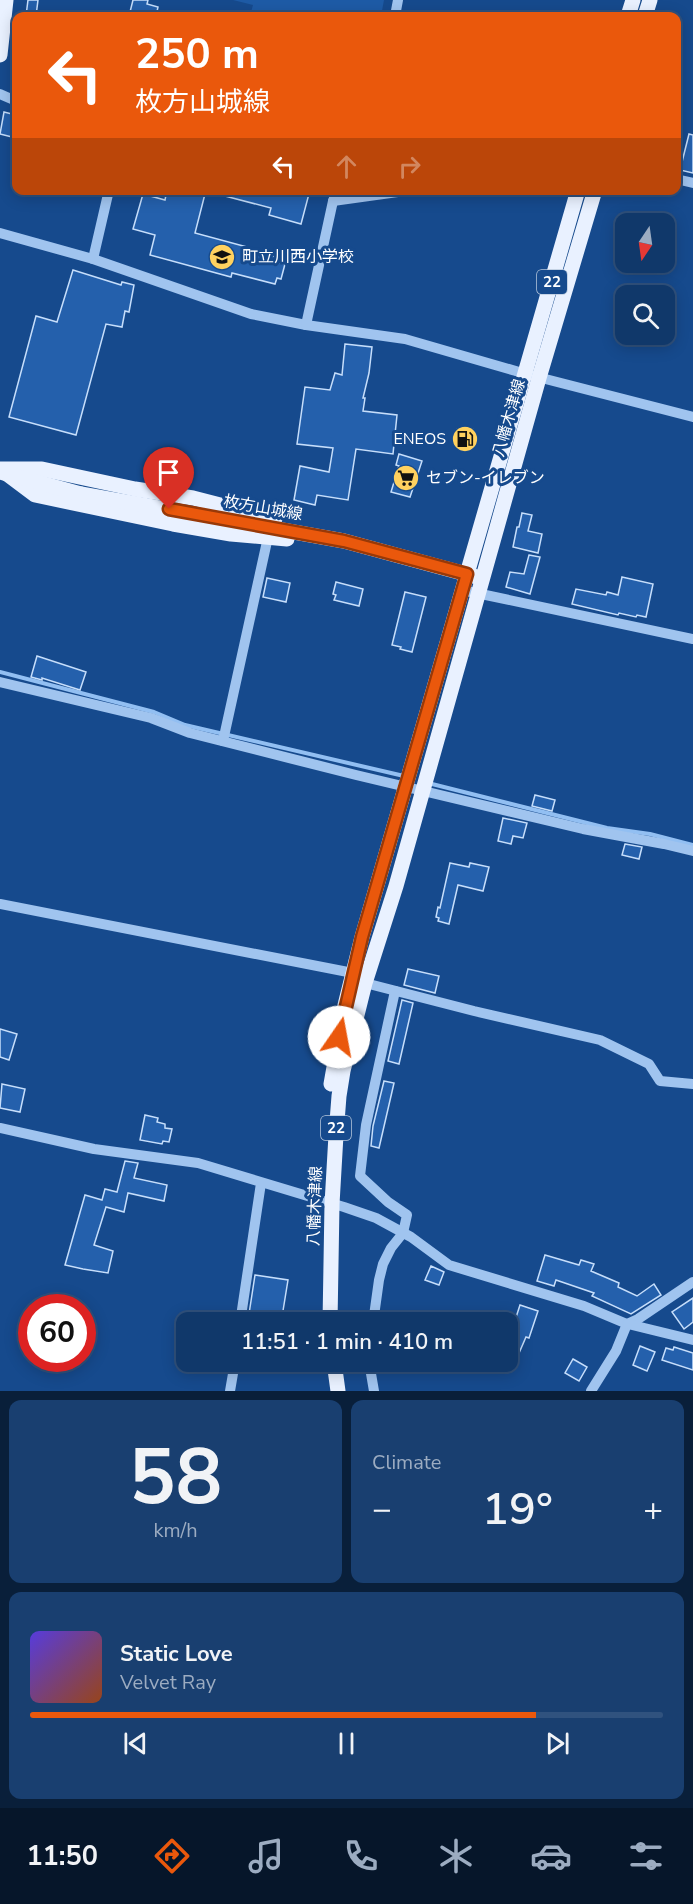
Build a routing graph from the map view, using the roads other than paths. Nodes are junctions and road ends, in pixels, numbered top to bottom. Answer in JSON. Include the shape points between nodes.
{"nodes":[{"id":1,"x":6,"y":0,"type":"edge"},
{"id":2,"x":0,"y":55,"type":"edge"},
{"id":3,"x":108,"y":195,"type":"edge"},
{"id":4,"x":577,"y":195,"type":"edge"},
{"id":5,"x":594,"y":195,"type":"edge"},
{"id":6,"x":335,"y":196,"type":"edge"},
{"id":7,"x":0,"y":233,"type":"edge"},
{"id":8,"x":93,"y":259,"type":"junction"},
{"id":9,"x":306,"y":325,"type":"junction"},
{"id":10,"x":532,"y":376,"type":"junction"},
{"id":11,"x":693,"y":417,"type":"edge"},
{"id":12,"x":0,"y":470,"type":"edge"},
{"id":13,"x":268,"y":537,"type":"junction"},
{"id":14,"x":344,"y":541,"type":"junction"},
{"id":15,"x":467,"y":574,"type":"junction"},
{"id":16,"x":483,"y":579,"type":"junction"},
{"id":17,"x":462,"y":590,"type":"junction"},
{"id":18,"x":478,"y":594,"type":"junction"},
{"id":19,"x":693,"y":639,"type":"edge"},
{"id":20,"x":0,"y":682,"type":"edge"},
{"id":21,"x":223,"y":741,"type":"junction"},
{"id":22,"x":406,"y":787,"type":"junction"},
{"id":23,"x":422,"y":790,"type":"junction"},
{"id":24,"x":693,"y":851,"type":"edge"},
{"id":25,"x":0,"y":904,"type":"edge"},
{"id":26,"x":353,"y":973,"type":"junction"},
{"id":27,"x":365,"y":983,"type":"junction"},
{"id":28,"x":395,"y":991,"type":"junction"},
{"id":29,"x":693,"y":1084,"type":"edge"},
{"id":30,"x":0,"y":1128,"type":"edge"},
{"id":31,"x":261,"y":1183,"type":"junction"},
{"id":32,"x":328,"y":1203,"type":"junction"},
{"id":33,"x":403,"y":1233,"type":"junction"},
{"id":34,"x":693,"y":1282,"type":"edge"},
{"id":35,"x":242,"y":1312,"type":"edge"},
{"id":36,"x":330,"y":1312,"type":"edge"},
{"id":37,"x":375,"y":1312,"type":"edge"},
{"id":38,"x":627,"y":1324,"type":"junction"},
{"id":39,"x":693,"y":1340,"type":"edge"},
{"id":40,"x":234,"y":1372,"type":"edge"},
{"id":41,"x":335,"y":1372,"type":"edge"},
{"id":42,"x":371,"y":1372,"type":"edge"},
{"id":43,"x":231,"y":1391,"type":"edge"},
{"id":44,"x":338,"y":1391,"type":"edge"},
{"id":45,"x":374,"y":1391,"type":"edge"},
{"id":46,"x":591,"y":1391,"type":"edge"}],
"edges":[{"from":1,"to":2,"type":"main road"},
{"from":3,"to":8,"type":"street"},
{"from":4,"to":10,"type":"main road","name":"八幡木津線","number":"22"},
{"from":5,"to":10,"type":"main road","name":"八幡木津線","number":"22"},
{"from":6,"to":9,"type":"street"},
{"from":7,"to":8,"type":"street"},
{"from":8,"to":9,"type":"street","via":[[228,307]]},
{"from":9,"to":10,"type":"street","via":[[405,339]]},
{"from":10,"to":11,"type":"street"},
{"from":10,"to":15,"type":"main road","name":"八幡木津線","number":"22"},
{"from":10,"to":16,"type":"main road","name":"八幡木津線","number":"22"},
{"from":12,"to":13,"type":"main road","via":[[35,495],[173,524]]},
{"from":12,"to":14,"type":"main road","name":"枚方山城線","bridge":true,"via":[[81,494]]},
{"from":12,"to":14,"type":"main road","via":[[42,469],[193,498]]},
{"from":13,"to":14,"type":"main road"},
{"from":13,"to":21,"type":"street"},
{"from":14,"to":15,"type":"main road","name":"枚方山城線"},
{"from":15,"to":16,"type":"main road","name":"枚方山城線"},
{"from":15,"to":17,"type":"main road","name":"八幡木津線","number":"22"},
{"from":16,"to":18,"type":"main road","name":"八幡木津線","number":"22"},
{"from":17,"to":18,"type":"street"},
{"from":17,"to":22,"type":"main road","name":"八幡木津線","number":"22"},
{"from":18,"to":19,"type":"street"},
{"from":18,"to":23,"type":"main road","name":"八幡木津線","number":"22"},
{"from":20,"to":21,"type":"street","via":[[151,718]]},
{"from":21,"to":22,"type":"street"},
{"from":22,"to":23,"type":"street"},
{"from":22,"to":26,"type":"main road","name":"八幡木津線","number":"22"},
{"from":23,"to":24,"type":"street"},
{"from":23,"to":27,"type":"main road","name":"八幡木津線","number":"22"},
{"from":25,"to":26,"type":"street"},
{"from":26,"to":32,"type":"main road","name":"八幡木津線","number":"22","via":[[330,1091]]},
{"from":27,"to":28,"type":"street"},
{"from":27,"to":32,"type":"main road","name":"八幡木津線","number":"22","via":[[343,1071]]},
{"from":28,"to":29,"type":"street","via":[[600,1040],[649,1064],[660,1081]]},
{"from":28,"to":33,"type":"street","via":[[366,1125],[360,1176],[407,1215]]},
{"from":30,"to":31,"type":"street","via":[[94,1149],[198,1163]]},
{"from":31,"to":32,"type":"street"},
{"from":31,"to":35,"type":"street"},
{"from":32,"to":33,"type":"street","via":[[376,1218]]},
{"from":32,"to":36,"type":"main road","name":"八幡木津線","number":"22"},
{"from":33,"to":37,"type":"street","via":[[384,1264]]},
{"from":33,"to":38,"type":"street","via":[[449,1265],[584,1306]]},
{"from":34,"to":38,"type":"street"},
{"from":38,"to":39,"type":"street"},
{"from":38,"to":46,"type":"street","via":[[616,1351]]},
{"from":40,"to":43,"type":"street"},
{"from":41,"to":44,"type":"main road"},
{"from":42,"to":45,"type":"street"}]}
